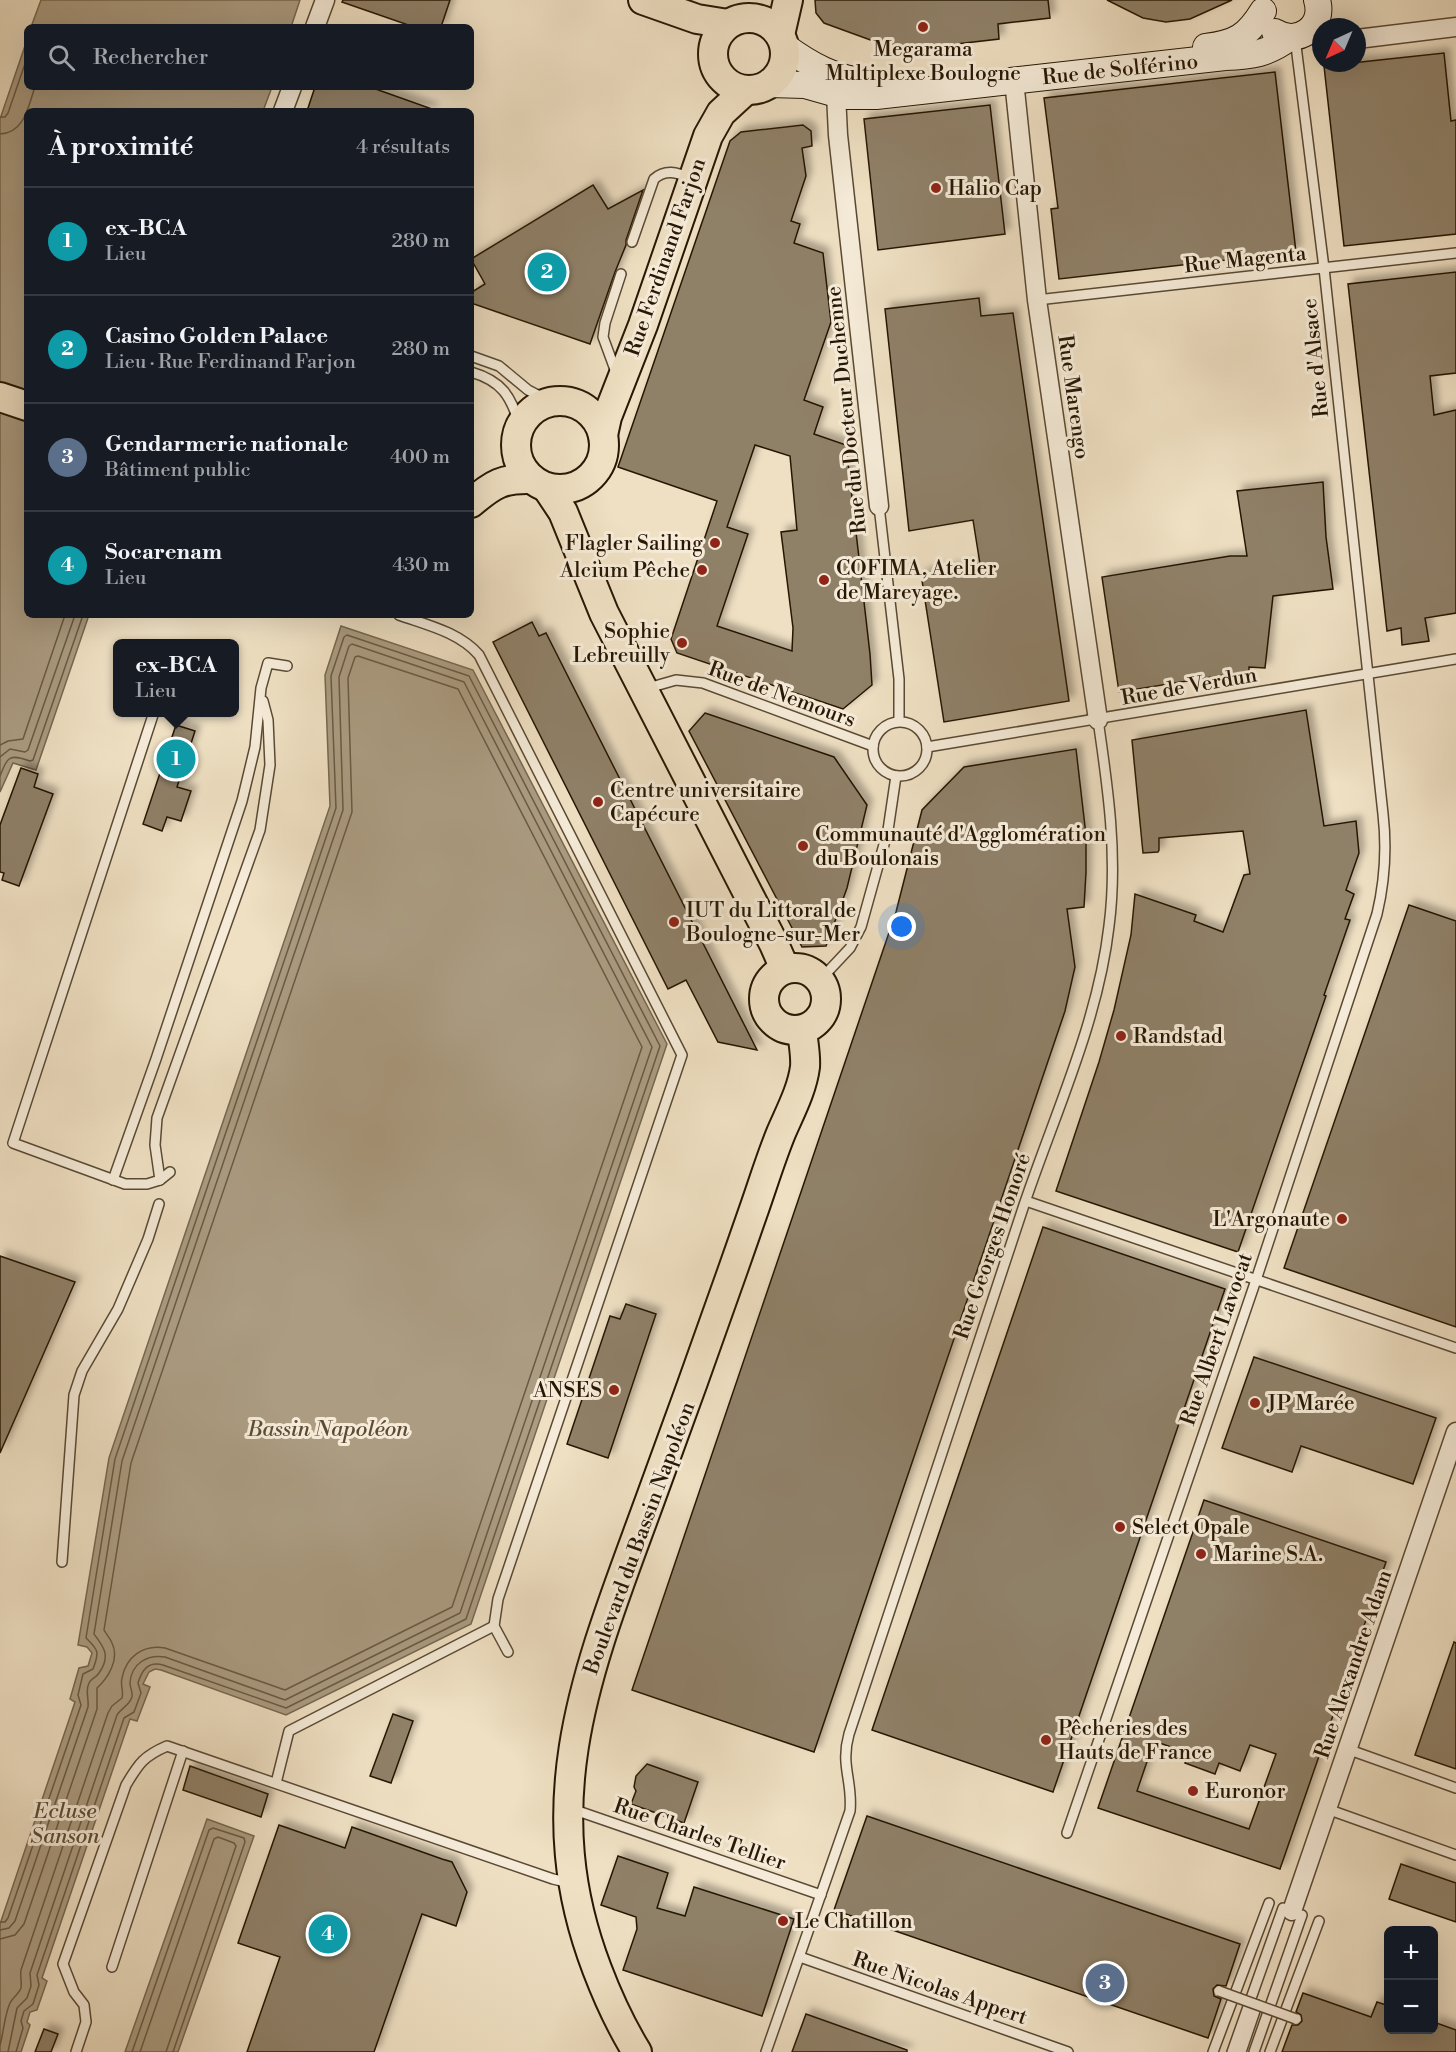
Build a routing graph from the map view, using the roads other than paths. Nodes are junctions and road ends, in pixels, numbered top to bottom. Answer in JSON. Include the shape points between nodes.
{"nodes":[{"id":1,"x":325,"y":0,"type":"edge"},
{"id":2,"x":643,"y":0,"type":"edge"},
{"id":3,"x":788,"y":0,"type":"edge"},
{"id":4,"x":1264,"y":6,"type":"edge"},
{"id":5,"x":746,"y":14,"type":"edge"},
{"id":6,"x":316,"y":24,"type":"edge"},
{"id":7,"x":1307,"y":26,"type":"edge"},
{"id":8,"x":1456,"y":27,"type":"edge"},
{"id":9,"x":1366,"y":38,"type":"edge"},
{"id":10,"x":782,"y":41,"type":"junction"},
{"id":11,"x":1012,"y":80,"type":"junction"},
{"id":12,"x":758,"y":87,"type":"junction"},
{"id":13,"x":291,"y":90,"type":"edge"},
{"id":14,"x":836,"y":94,"type":"junction"},
{"id":15,"x":284,"y":108,"type":"edge"},
{"id":16,"x":692,"y":179,"type":"junction"},
{"id":17,"x":632,"y":242,"type":"dead end"},
{"id":18,"x":1456,"y":253,"type":"edge"},
{"id":19,"x":1324,"y":268,"type":"junction"},
{"id":20,"x":621,"y":274,"type":"dead end"},
{"id":21,"x":1037,"y":300,"type":"junction"},
{"id":22,"x":474,"y":357,"type":"edge"},
{"id":23,"x":486,"y":360,"type":"junction"},
{"id":24,"x":474,"y":373,"type":"edge"},
{"id":25,"x":483,"y":375,"type":"junction"},
{"id":26,"x":621,"y":383,"type":"junction"},
{"id":27,"x":0,"y":397,"type":"edge"},
{"id":28,"x":552,"y":402,"type":"junction"},
{"id":29,"x":24,"y":405,"type":"edge"},
{"id":30,"x":520,"y":426,"type":"junction"},
{"id":31,"x":603,"y":435,"type":"junction"},
{"id":32,"x":593,"y":475,"type":"junction"},
{"id":33,"x":539,"y":484,"type":"junction"},
{"id":34,"x":474,"y":501,"type":"edge"},
{"id":35,"x":879,"y":506,"type":"joint"},
{"id":36,"x":573,"y":539,"type":"junction"},
{"id":37,"x":407,"y":618,"type":"edge"},
{"id":38,"x":1456,"y":659,"type":"edge"},
{"id":39,"x":287,"y":666,"type":"dead end"},
{"id":40,"x":1367,"y":674,"type":"junction"},
{"id":41,"x":261,"y":688,"type":"junction"},
{"id":42,"x":644,"y":689,"type":"junction"},
{"id":43,"x":152,"y":717,"type":"edge"},
{"id":44,"x":1098,"y":720,"type":"junction"},
{"id":45,"x":899,"y":722,"type":"junction"},
{"id":46,"x":873,"y":746,"type":"junction"},
{"id":47,"x":927,"y":747,"type":"junction"},
{"id":48,"x":896,"y":776,"type":"junction"},
{"id":49,"x":785,"y":969,"type":"junction"},
{"id":50,"x":820,"y":980,"type":"junction"},
{"id":51,"x":802,"y":1030,"type":"junction"},
{"id":52,"x":170,"y":1172,"type":"dead end"},
{"id":53,"x":112,"y":1180,"type":"junction"},
{"id":54,"x":160,"y":1180,"type":"junction"},
{"id":55,"x":1026,"y":1201,"type":"junction"},
{"id":56,"x":159,"y":1203,"type":"dead end"},
{"id":57,"x":1256,"y":1280,"type":"junction"},
{"id":58,"x":1456,"y":1348,"type":"edge"},
{"id":59,"x":1456,"y":1432,"type":"edge"},
{"id":60,"x":62,"y":1562,"type":"dead end"},
{"id":61,"x":494,"y":1626,"type":"junction"},
{"id":62,"x":508,"y":1652,"type":"dead end"},
{"id":63,"x":1347,"y":1749,"type":"junction"},
{"id":64,"x":183,"y":1752,"type":"junction"},
{"id":65,"x":276,"y":1783,"type":"junction"},
{"id":66,"x":1456,"y":1788,"type":"edge"},
{"id":67,"x":567,"y":1807,"type":"junction"},
{"id":68,"x":1327,"y":1809,"type":"junction"},
{"id":69,"x":1067,"y":1833,"type":"dead end"},
{"id":70,"x":1456,"y":1855,"type":"edge"},
{"id":71,"x":573,"y":1884,"type":"junction"},
{"id":72,"x":821,"y":1895,"type":"junction"},
{"id":73,"x":1269,"y":1903,"type":"dead end"},
{"id":74,"x":1292,"y":1911,"type":"junction"},
{"id":75,"x":1319,"y":1920,"type":"dead end"},
{"id":76,"x":800,"y":1957,"type":"junction"},
{"id":77,"x":112,"y":1967,"type":"dead end"},
{"id":78,"x":1219,"y":1991,"type":"dead end"},
{"id":79,"x":1257,"y":2005,"type":"junction"},
{"id":80,"x":1296,"y":2019,"type":"dead end"},
{"id":81,"x":76,"y":2052,"type":"edge"},
{"id":82,"x":638,"y":2052,"type":"edge"},
{"id":83,"x":766,"y":2052,"type":"edge"},
{"id":84,"x":1068,"y":2052,"type":"edge"},
{"id":85,"x":1214,"y":2052,"type":"edge"},
{"id":86,"x":1232,"y":2052,"type":"edge"},
{"id":87,"x":1240,"y":2052,"type":"edge"},
{"id":88,"x":1254,"y":2052,"type":"edge"},
{"id":89,"x":1270,"y":2052,"type":"edge"}],
"edges":[{"from":1,"to":6,"type":"street"},
{"from":2,"to":5,"type":"main road","via":[[697,19]]},
{"from":3,"to":10,"type":"main road"},
{"from":4,"to":7,"type":"main road","via":[[1266,21],[1279,35]]},
{"from":4,"to":10,"type":"main road","name":"Rue de Solférino","via":[[1246,34],[1228,43],[973,74],[879,81],[838,76],[813,65]]},
{"from":5,"to":10,"type":"main road","via":[[768,23]]},
{"from":5,"to":12,"type":"main road","via":[[720,32],[715,41],[714,63],[726,81],[736,87]]},
{"from":7,"to":11,"type":"main road","name":"Rue de Solférino","via":[[1268,52],[1251,56]]},
{"from":7,"to":19,"type":"lane","name":"Rue d'Alsace"},
{"from":8,"to":9,"type":"street"},
{"from":10,"to":12,"type":"main road","via":[[783,67]]},
{"from":11,"to":14,"type":"main road","name":"Rue de Solférino","via":[[876,96]]},
{"from":11,"to":21,"type":"street","name":"Rue Marengo"},
{"from":12,"to":14,"type":"main road","name":"Rue de Solférino","via":[[805,85]]},
{"from":12,"to":16,"type":"main road","name":"Rue Ferdinand Farjon","via":[[734,100],[717,120]]},
{"from":13,"to":15,"type":"street"},
{"from":14,"to":35,"type":"street","name":"Rue du Docteur Duchenne","via":[[837,135]]},
{"from":16,"to":17,"type":"lane","via":[[669,172],[654,179]]},
{"from":16,"to":26,"type":"main road","name":"Rue Ferdinand Farjon"},
{"from":18,"to":19,"type":"lane","name":"Rue Magenta"},
{"from":19,"to":21,"type":"lane","name":"Rue Magenta"},
{"from":19,"to":40,"type":"lane","name":"Rue d'Alsace"},
{"from":20,"to":26,"type":"lane","via":[[603,337]]},
{"from":21,"to":44,"type":"street","name":"Rue Marengo"},
{"from":22,"to":23,"type":"lane"},
{"from":23,"to":25,"type":"lane"},
{"from":23,"to":28,"type":"lane"},
{"from":24,"to":25,"type":"lane"},
{"from":25,"to":30,"type":"lane","via":[[507,393]]},
{"from":26,"to":31,"type":"main road","name":"Rue Ferdinand Farjon"},
{"from":27,"to":29,"type":"main road"},
{"from":28,"to":30,"type":"main road","via":[[535,408]]},
{"from":28,"to":31,"type":"main road","via":[[566,401],[584,408],[595,418]]},
{"from":30,"to":33,"type":"main road","via":[[517,457]]},
{"from":31,"to":32,"type":"main road","via":[[603,456]]},
{"from":32,"to":33,"type":"main road","via":[[572,488],[559,490]]},
{"from":32,"to":36,"type":"main road"},
{"from":33,"to":34,"type":"main road","via":[[515,479],[500,482]]},
{"from":33,"to":36,"type":"main road","via":[[560,506]]},
{"from":35,"to":45,"type":"lane","name":"Rue du Docteur Duchenne","via":[[899,678]]},
{"from":36,"to":42,"type":"main road","via":[[593,589]]},
{"from":37,"to":61,"type":"lane","via":[[454,635],[479,655],[682,1054],[498,1599]]},
{"from":38,"to":40,"type":"lane","name":"Rue de Verdun"},
{"from":39,"to":41,"type":"lane","via":[[268,663]]},
{"from":40,"to":44,"type":"lane","name":"Rue de Verdun"},
{"from":40,"to":57,"type":"lane","name":"Rue Albert Lavocat","via":[[1385,829],[1381,896]]},
{"from":41,"to":53,"type":"lane","via":[[255,747],[242,801]]},
{"from":41,"to":54,"type":"lane","via":[[268,720],[270,765],[260,830],[157,1118],[155,1145]]},
{"from":42,"to":46,"type":"lane","name":"Rue de Nemours","via":[[676,680],[703,683]]},
{"from":42,"to":49,"type":"main road"},
{"from":43,"to":53,"type":"lane","via":[[13,1143]]},
{"from":44,"to":47,"type":"lane","name":"Rue de Verdun"},
{"from":44,"to":55,"type":"lane","name":"Rue Georges Honoré","via":[[1113,852],[1109,928],[1084,1035]]},
{"from":45,"to":46,"type":"lane","via":[[881,729]]},
{"from":45,"to":47,"type":"lane","via":[[920,730]]},
{"from":46,"to":48,"type":"lane","via":[[880,767]]},
{"from":47,"to":48,"type":"lane","via":[[918,769]]},
{"from":48,"to":50,"type":"lane","via":[[888,830],[861,927],[849,948]]},
{"from":49,"to":50,"type":"main road","via":[[808,970]]},
{"from":49,"to":51,"type":"main road","via":[[767,986],[765,1007],[780,1027]]},
{"from":50,"to":51,"type":"main road","via":[[826,996],[824,1012]]},
{"from":51,"to":67,"type":"main road","name":"Boulevard du Bassin Napoléon","via":[[806,1060],[801,1086],[770,1161],[591,1671],[573,1751]]},
{"from":52,"to":54,"type":"lane"},
{"from":53,"to":54,"type":"lane","via":[[147,1184]]},
{"from":55,"to":57,"type":"lane"},
{"from":55,"to":72,"type":"lane","name":"Rue Georges Honoré","via":[[854,1718],[845,1749],[850,1811]]},
{"from":56,"to":60,"type":"lane","via":[[118,1309],[82,1371],[74,1395]]},
{"from":57,"to":58,"type":"lane"},
{"from":57,"to":69,"type":"lane","name":"Rue Albert Lavocat"},
{"from":59,"to":63,"type":"street","name":"Rue Alexandre Adam"},
{"from":61,"to":62,"type":"lane"},
{"from":61,"to":65,"type":"lane","via":[[289,1731]]},
{"from":63,"to":66,"type":"lane"},
{"from":63,"to":68,"type":"street","name":"Rue Alexandre Adam"},
{"from":64,"to":65,"type":"lane"},
{"from":64,"to":77,"type":"lane"},
{"from":64,"to":81,"type":"lane","via":[[167,1746],[139,1763],[126,1785],[94,1874],[63,1964],[84,2005],[86,2022]]},
{"from":65,"to":71,"type":"lane"},
{"from":67,"to":71,"type":"main road","name":"Boulevard du Bassin Napoléon"},
{"from":67,"to":72,"type":"lane","name":"Rue Charles Tellier"},
{"from":68,"to":70,"type":"lane"},
{"from":68,"to":74,"type":"street","name":"Rue Alexandre Adam"},
{"from":71,"to":82,"type":"main road","name":"Boulevard du Bassin Napoléon","via":[[594,1960]]},
{"from":72,"to":76,"type":"lane","name":"Rue Georges Honoré"},
{"from":73,"to":85,"type":"lane"},
{"from":74,"to":86,"type":"lane"},
{"from":74,"to":88,"type":"lane"},
{"from":75,"to":89,"type":"lane"},
{"from":76,"to":83,"type":"lane","name":"Rue Georges Honoré"},
{"from":76,"to":84,"type":"lane","name":"Rue Nicolas Appert"},
{"from":78,"to":79,"type":"lane","bridge":true},
{"from":79,"to":80,"type":"lane","bridge":true},
{"from":79,"to":87,"type":"lane"}]}
